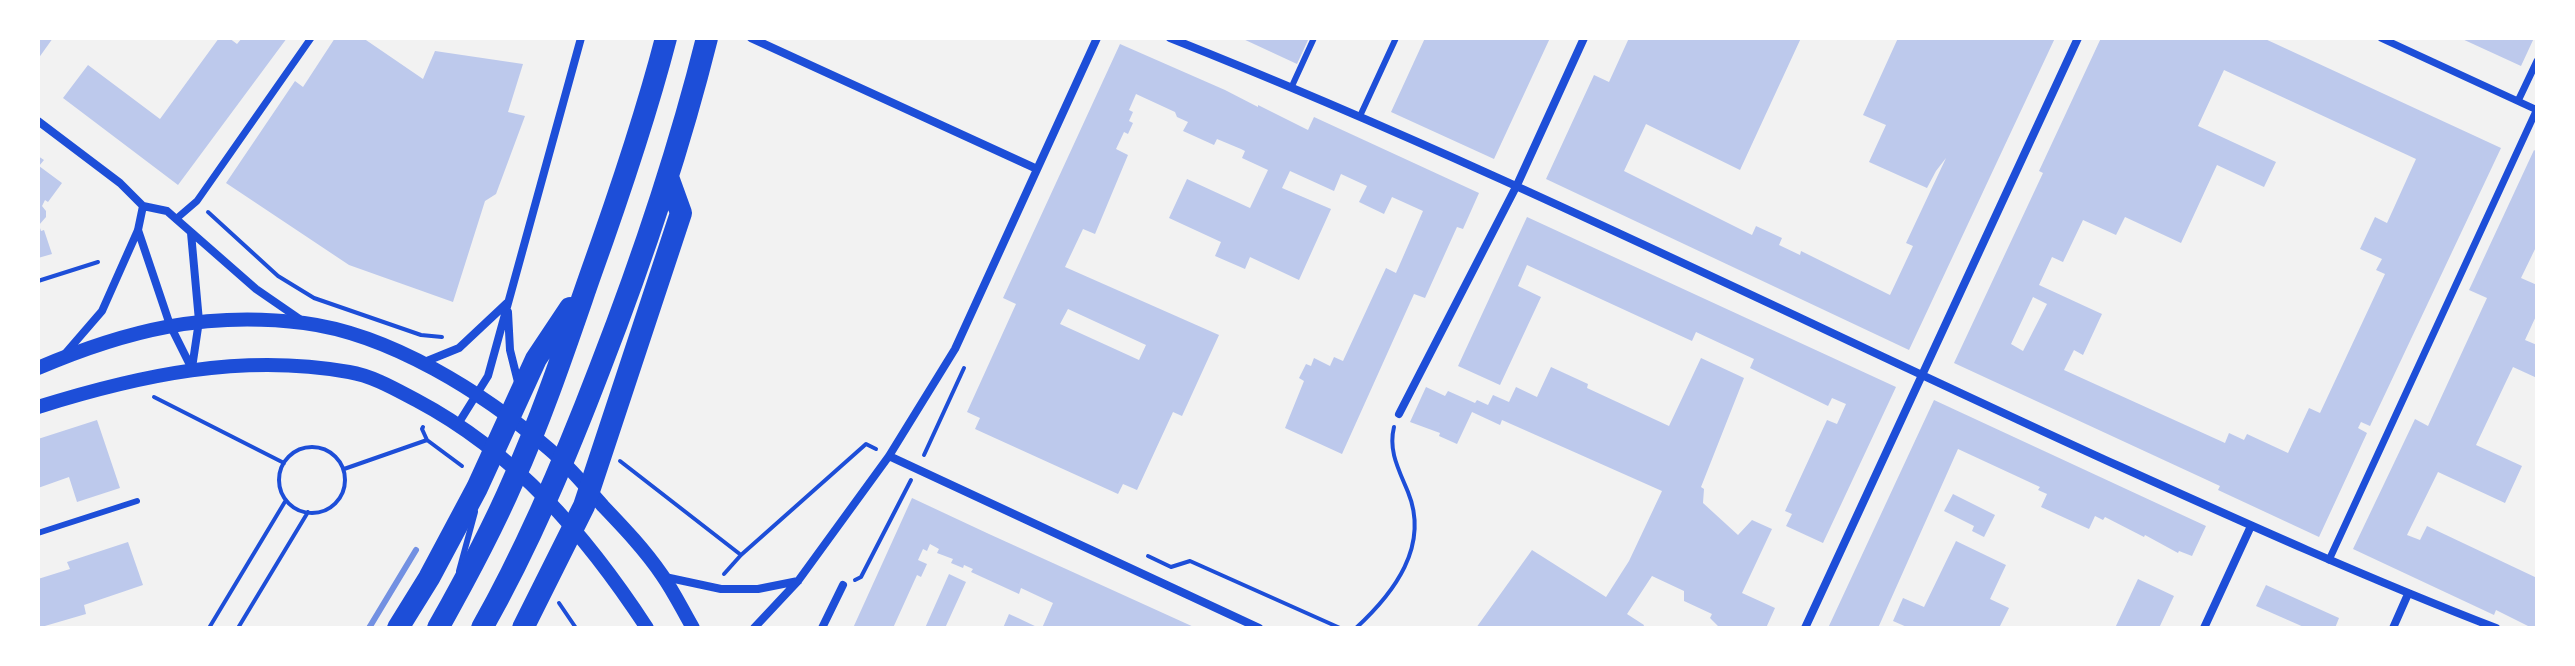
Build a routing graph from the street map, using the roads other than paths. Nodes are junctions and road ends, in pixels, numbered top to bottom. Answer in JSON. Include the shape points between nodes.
{"nodes":[{"id":1,"x":311,"y":38,"type":"edge"},
{"id":2,"x":581,"y":38,"type":"edge"},
{"id":3,"x":666,"y":38,"type":"edge"},
{"id":4,"x":707,"y":38,"type":"edge"},
{"id":5,"x":751,"y":38,"type":"edge"},
{"id":6,"x":1097,"y":38,"type":"edge"},
{"id":7,"x":1170,"y":38,"type":"edge"},
{"id":8,"x":1314,"y":38,"type":"edge"},
{"id":9,"x":1396,"y":38,"type":"edge"},
{"id":10,"x":1584,"y":38,"type":"edge"},
{"id":11,"x":2078,"y":38,"type":"edge"},
{"id":12,"x":2381,"y":38,"type":"edge"},
{"id":13,"x":2537,"y":61,"type":"edge"},
{"id":14,"x":1292,"y":86,"type":"junction"},
{"id":15,"x":2518,"y":101,"type":"junction"},
{"id":16,"x":2537,"y":110,"type":"edge"},
{"id":17,"x":1360,"y":116,"type":"junction"},
{"id":18,"x":38,"y":121,"type":"edge"},
{"id":19,"x":1037,"y":169,"type":"junction"},
{"id":20,"x":668,"y":177,"type":"junction"},
{"id":21,"x":1517,"y":185,"type":"junction"},
{"id":22,"x":143,"y":206,"type":"junction"},
{"id":23,"x":176,"y":219,"type":"junction"},
{"id":24,"x":138,"y":230,"type":"junction"},
{"id":25,"x":191,"y":233,"type":"junction"},
{"id":26,"x":590,"y":277,"type":"junction"},
{"id":27,"x":507,"y":302,"type":"junction"},
{"id":28,"x":199,"y":321,"type":"junction"},
{"id":29,"x":305,"y":323,"type":"junction"},
{"id":30,"x":170,"y":325,"type":"junction"},
{"id":31,"x":61,"y":358,"type":"junction"},
{"id":32,"x":422,"y":363,"type":"junction"},
{"id":33,"x":38,"y":368,"type":"edge"},
{"id":34,"x":192,"y":369,"type":"junction"},
{"id":35,"x":1921,"y":376,"type":"junction"},
{"id":36,"x":476,"y":394,"type":"junction"},
{"id":37,"x":38,"y":407,"type":"edge"},
{"id":38,"x":1399,"y":414,"type":"road end"},
{"id":39,"x":458,"y":424,"type":"junction"},
{"id":40,"x":489,"y":446,"type":"junction"},
{"id":41,"x":551,"y":451,"type":"junction"},
{"id":42,"x":889,"y":456,"type":"junction"},
{"id":43,"x":137,"y":501,"type":"dead end"},
{"id":44,"x":2251,"y":526,"type":"junction"},
{"id":45,"x":38,"y":533,"type":"edge"},
{"id":46,"x":2329,"y":560,"type":"junction"},
{"id":47,"x":663,"y":577,"type":"junction"},
{"id":48,"x":798,"y":581,"type":"junction"},
{"id":49,"x":843,"y":585,"type":"road end"},
{"id":50,"x":454,"y":590,"type":"dead end"},
{"id":51,"x":2408,"y":594,"type":"junction"},
{"id":52,"x":398,"y":628,"type":"edge"},
{"id":53,"x":438,"y":628,"type":"edge"},
{"id":54,"x":482,"y":628,"type":"edge"},
{"id":55,"x":523,"y":628,"type":"edge"},
{"id":56,"x":647,"y":628,"type":"edge"},
{"id":57,"x":693,"y":628,"type":"edge"},
{"id":58,"x":754,"y":628,"type":"edge"},
{"id":59,"x":822,"y":628,"type":"edge"},
{"id":60,"x":1259,"y":628,"type":"edge"},
{"id":61,"x":1805,"y":628,"type":"edge"},
{"id":62,"x":2204,"y":628,"type":"edge"},
{"id":63,"x":2393,"y":628,"type":"edge"},
{"id":64,"x":2496,"y":628,"type":"edge"}],
"edges":[{"from":1,"to":23,"type":"street","via":[[197,201]]},
{"from":2,"to":27,"type":"street"},
{"from":3,"to":26,"type":"highway"},
{"from":4,"to":20,"type":"highway"},
{"from":5,"to":19,"type":"street"},
{"from":6,"to":19,"type":"street"},
{"from":7,"to":14,"type":"street"},
{"from":8,"to":14,"type":"lane"},
{"from":9,"to":17,"type":"lane"},
{"from":10,"to":21,"type":"street"},
{"from":11,"to":35,"type":"street"},
{"from":12,"to":15,"type":"street"},
{"from":13,"to":15,"type":"street"},
{"from":14,"to":17,"type":"street"},
{"from":15,"to":16,"type":"street"},
{"from":16,"to":46,"type":"street"},
{"from":17,"to":21,"type":"street"},
{"from":18,"to":22,"type":"street"},
{"from":19,"to":42,"type":"street","via":[[955,349]]},
{"from":20,"to":54,"type":"highway","via":[[581,418],[543,510]]},
{"from":20,"to":55,"type":"highway","via":[[681,213],[584,506]]},
{"from":21,"to":35,"type":"street"},
{"from":21,"to":38,"type":"street"},
{"from":22,"to":23,"type":"street","via":[[167,211]]},
{"from":22,"to":24,"type":"street"},
{"from":23,"to":25,"type":"street"},
{"from":24,"to":30,"type":"street"},
{"from":24,"to":31,"type":"street","via":[[102,311]]},
{"from":25,"to":28,"type":"street"},
{"from":25,"to":29,"type":"street"},
{"from":26,"to":52,"type":"highway","via":[[536,359],[477,488]]},
{"from":26,"to":53,"type":"highway","via":[[513,482]]},
{"from":27,"to":32,"type":"street","via":[[459,348]]},
{"from":27,"to":36,"type":"street","via":[[488,376]]},
{"from":27,"to":41,"type":"street","via":[[515,377]]},
{"from":28,"to":29,"type":"street"},
{"from":28,"to":30,"type":"street"},
{"from":28,"to":34,"type":"street"},
{"from":29,"to":32,"type":"street","via":[[356,336]]},
{"from":30,"to":31,"type":"street"},
{"from":30,"to":34,"type":"street"},
{"from":31,"to":33,"type":"street"},
{"from":32,"to":36,"type":"street"},
{"from":34,"to":37,"type":"street"},
{"from":34,"to":39,"type":"street","via":[[305,367],[352,372],[389,385]]},
{"from":35,"to":44,"type":"street"},
{"from":35,"to":61,"type":"street"},
{"from":36,"to":39,"type":"street"},
{"from":36,"to":41,"type":"street"},
{"from":39,"to":40,"type":"street"},
{"from":40,"to":50,"type":"lane"},
{"from":40,"to":56,"type":"street","via":[[531,482],[609,570]]},
{"from":41,"to":47,"type":"street"},
{"from":42,"to":48,"type":"street"},
{"from":42,"to":60,"type":"street"},
{"from":43,"to":45,"type":"lane"},
{"from":44,"to":46,"type":"street"},
{"from":44,"to":62,"type":"street"},
{"from":46,"to":51,"type":"street"},
{"from":47,"to":48,"type":"street","via":[[721,589]]},
{"from":47,"to":57,"type":"street"},
{"from":48,"to":58,"type":"street"},
{"from":49,"to":59,"type":"street"},
{"from":51,"to":63,"type":"street"},
{"from":51,"to":64,"type":"street"}]}
